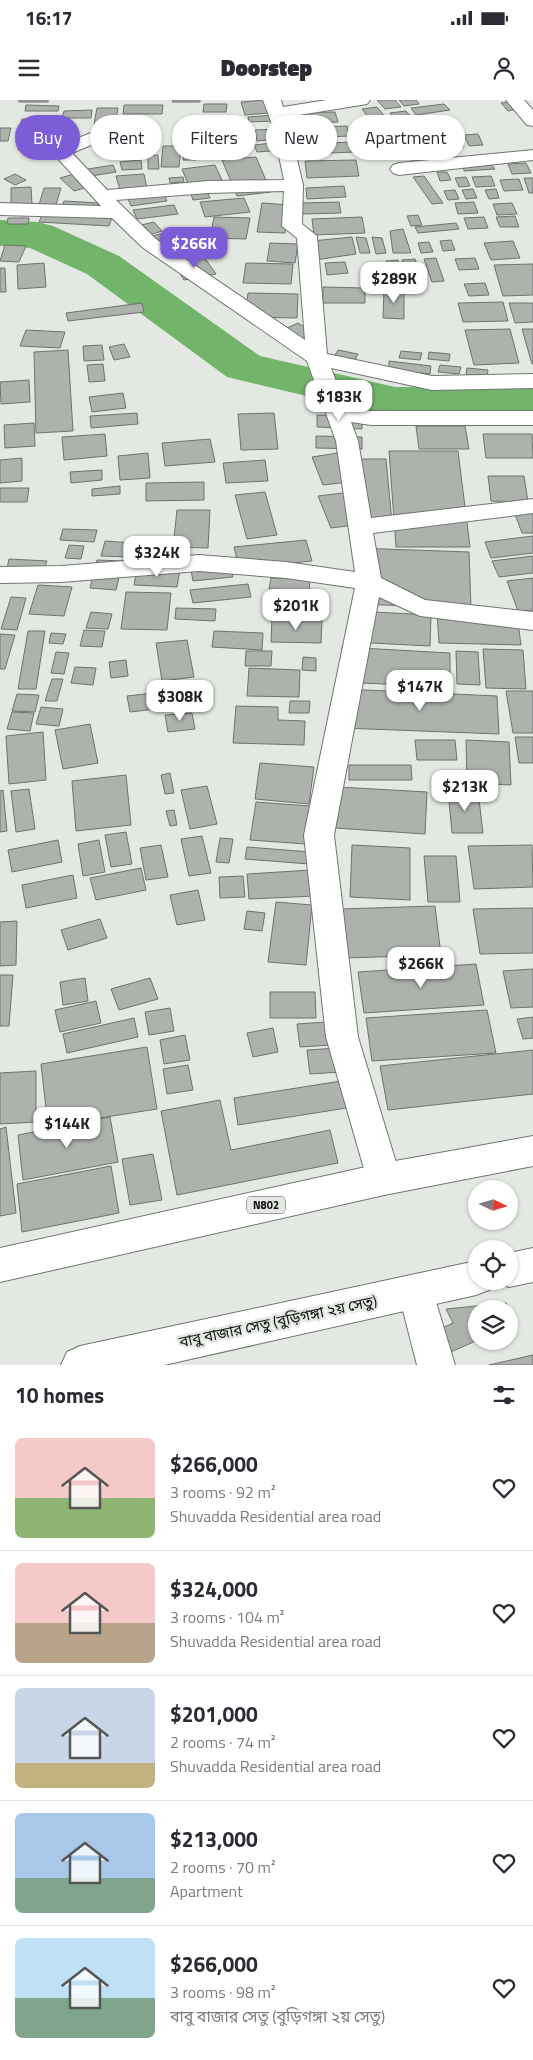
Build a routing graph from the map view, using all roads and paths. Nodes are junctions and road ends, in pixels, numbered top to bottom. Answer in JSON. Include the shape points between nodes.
{"nodes":[{"id":1,"x":361,"y":100,"type":"edge"},
{"id":2,"x":515,"y":100,"type":"edge"},
{"id":3,"x":274,"y":107,"type":"edge"},
{"id":4,"x":533,"y":121,"type":"edge"},
{"id":5,"x":90,"y":139,"type":"edge"},
{"id":6,"x":533,"y":155,"type":"edge"},
{"id":7,"x":399,"y":169,"type":"dead end"},
{"id":8,"x":294,"y":185,"type":"junction"},
{"id":9,"x":101,"y":196,"type":"junction"},
{"id":10,"x":0,"y":209,"type":"edge"},
{"id":11,"x":117,"y":212,"type":"junction"},
{"id":12,"x":317,"y":358,"type":"junction"},
{"id":13,"x":533,"y":381,"type":"edge"},
{"id":14,"x":337,"y":413,"type":"junction"},
{"id":15,"x":533,"y":418,"type":"edge"},
{"id":16,"x":533,"y":506,"type":"edge"},
{"id":17,"x":360,"y":527,"type":"junction"},
{"id":18,"x":0,"y":576,"type":"edge"},
{"id":19,"x":370,"y":582,"type":"junction"},
{"id":20,"x":533,"y":621,"type":"edge"},
{"id":21,"x":533,"y":1151,"type":"edge"},
{"id":22,"x":384,"y":1179,"type":"junction"},
{"id":23,"x":0,"y":1265,"type":"edge"},
{"id":24,"x":533,"y":1265,"type":"edge"},
{"id":25,"x":518,"y":1268,"type":"edge"},
{"id":26,"x":468,"y":1280,"type":"edge"},
{"id":27,"x":416,"y":1291,"type":"junction"},
{"id":28,"x":80,"y":1365,"type":"edge"},
{"id":29,"x":436,"y":1365,"type":"edge"}],
"edges":[{"from":1,"to":3,"type":"main road"},
{"from":2,"to":4,"type":"main road"},
{"from":3,"to":8,"type":"main road","via":[[282,127]]},
{"from":5,"to":9,"type":"main road","via":[[60,151]]},
{"from":6,"to":7,"type":"main road"},
{"from":8,"to":9,"type":"main road","via":[[208,187]]},
{"from":8,"to":12,"type":"main road","via":[[292,226],[307,236]]},
{"from":9,"to":11,"type":"main road"},
{"from":10,"to":11,"type":"main road"},
{"from":11,"to":12,"type":"main road","via":[[150,243]]},
{"from":12,"to":13,"type":"main road","via":[[432,383]]},
{"from":12,"to":14,"type":"main road"},
{"from":14,"to":15,"type":"main road","via":[[371,418]]},
{"from":14,"to":17,"type":"main road","via":[[347,441]]},
{"from":16,"to":17,"type":"main road"},
{"from":17,"to":19,"type":"main road"},
{"from":18,"to":19,"type":"main road","via":[[199,563],[286,570]]},
{"from":19,"to":20,"type":"main road","via":[[420,608]]},
{"from":19,"to":22,"type":"main road","via":[[319,835],[342,1037]]},
{"from":21,"to":22,"type":"main road","number":"N802"},
{"from":22,"to":23,"type":"main road","number":"N802"},
{"from":24,"to":25,"type":"main road"},
{"from":26,"to":27,"type":"main road","name":"বাবু বাজার সেতু (বুড়িগঙ্গা ২য় সেতু)"},
{"from":27,"to":28,"type":"main road","name":"বাবু বাজার সেতু (বুড়িগঙ্গা ২য় সেতু)"},
{"from":27,"to":29,"type":"main road"}]}
